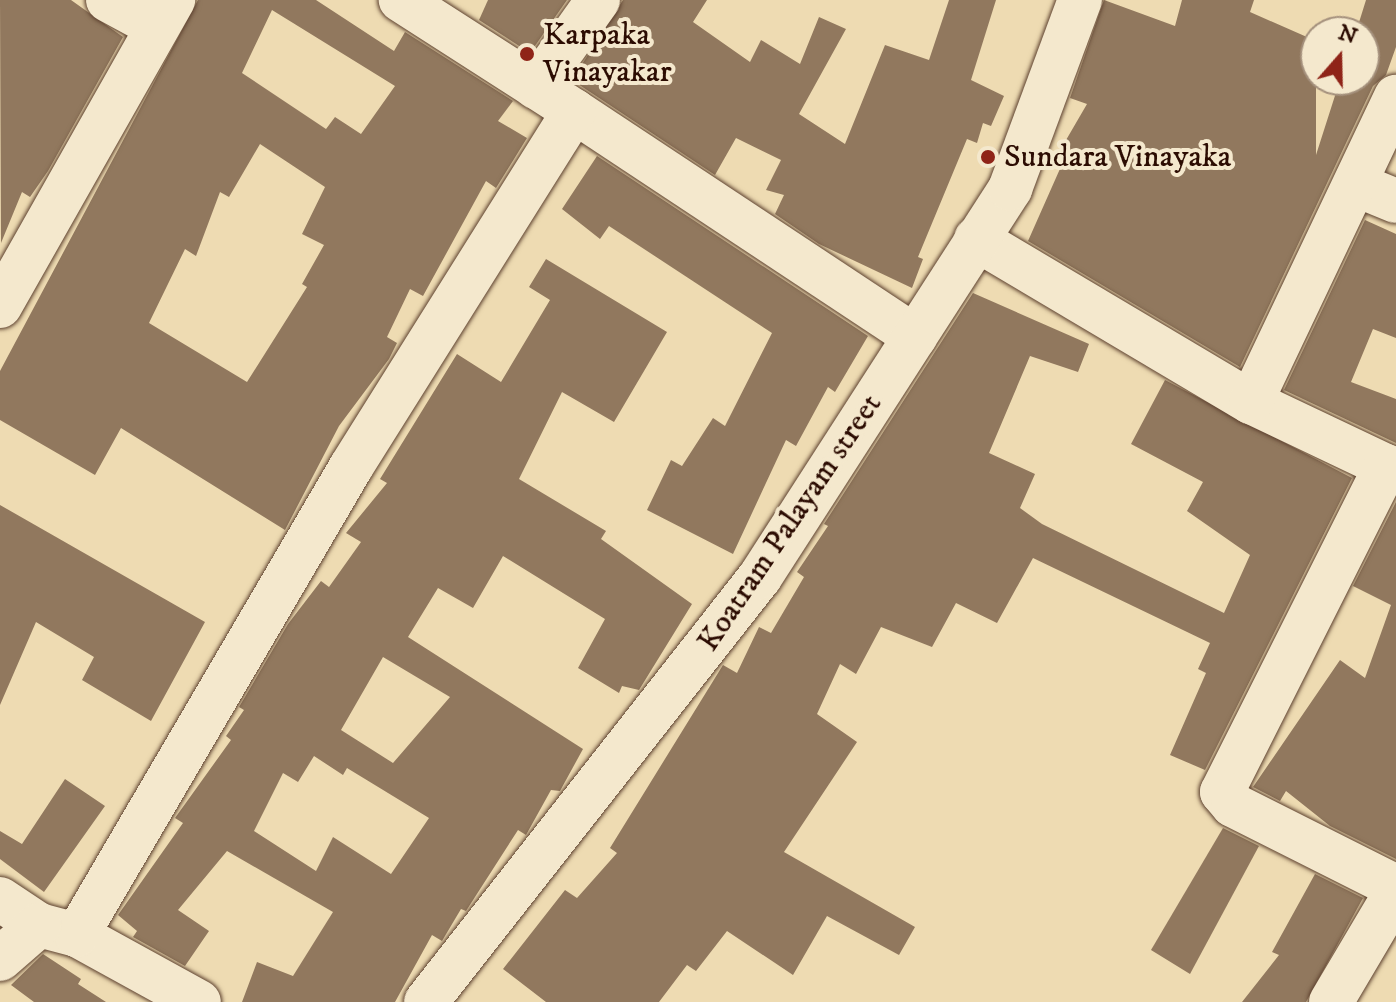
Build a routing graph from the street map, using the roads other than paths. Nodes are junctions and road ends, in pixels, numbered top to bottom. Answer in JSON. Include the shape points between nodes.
{"nodes":[{"id":1,"x":108,"y":0,"type":"edge"},
{"id":2,"x":401,"y":0,"type":"edge"},
{"id":3,"x":598,"y":0,"type":"edge"},
{"id":4,"x":1080,"y":0,"type":"edge"},
{"id":5,"x":165,"y":13,"type":"edge"},
{"id":6,"x":536,"y":87,"type":"junction"},
{"id":7,"x":1396,"y":97,"type":"edge"},
{"id":8,"x":574,"y":111,"type":"junction"},
{"id":9,"x":1377,"y":193,"type":"edge"},
{"id":10,"x":976,"y":239,"type":"junction"},
{"id":11,"x":0,"y":306,"type":"edge"},
{"id":12,"x":915,"y":337,"type":"junction"},
{"id":13,"x":1251,"y":402,"type":"junction"},
{"id":14,"x":1391,"y":469,"type":"edge"},
{"id":15,"x":1396,"y":890,"type":"edge"},
{"id":16,"x":0,"y":899,"type":"edge"},
{"id":17,"x":58,"y":930,"type":"junction"},
{"id":18,"x":0,"y":959,"type":"edge"},
{"id":19,"x":154,"y":992,"type":"edge"},
{"id":20,"x":199,"y":1002,"type":"edge"},
{"id":21,"x":426,"y":1002,"type":"edge"},
{"id":22,"x":1331,"y":1002,"type":"edge"}],
"edges":[{"from":1,"to":5,"type":"street"},
{"from":2,"to":6,"type":"street"},
{"from":3,"to":6,"type":"street"},
{"from":4,"to":10,"type":"street","name":"Koatram Palayam street","via":[[1010,189]]},
{"from":5,"to":11,"type":"street"},
{"from":6,"to":8,"type":"street"},
{"from":7,"to":9,"type":"street"},
{"from":8,"to":12,"type":"street"},
{"from":8,"to":17,"type":"street"},
{"from":9,"to":13,"type":"street"},
{"from":10,"to":12,"type":"street","name":"Koatram Palayam street"},
{"from":10,"to":13,"type":"street"},
{"from":12,"to":21,"type":"street","name":"Koatram Palayam street","via":[[760,577]]},
{"from":13,"to":14,"type":"street"},
{"from":14,"to":15,"type":"street","via":[[1222,792],[1233,805]]},
{"from":15,"to":22,"type":"street"},
{"from":16,"to":17,"type":"street"},
{"from":17,"to":18,"type":"street"},
{"from":17,"to":19,"type":"street"},
{"from":19,"to":20,"type":"street"}]}
